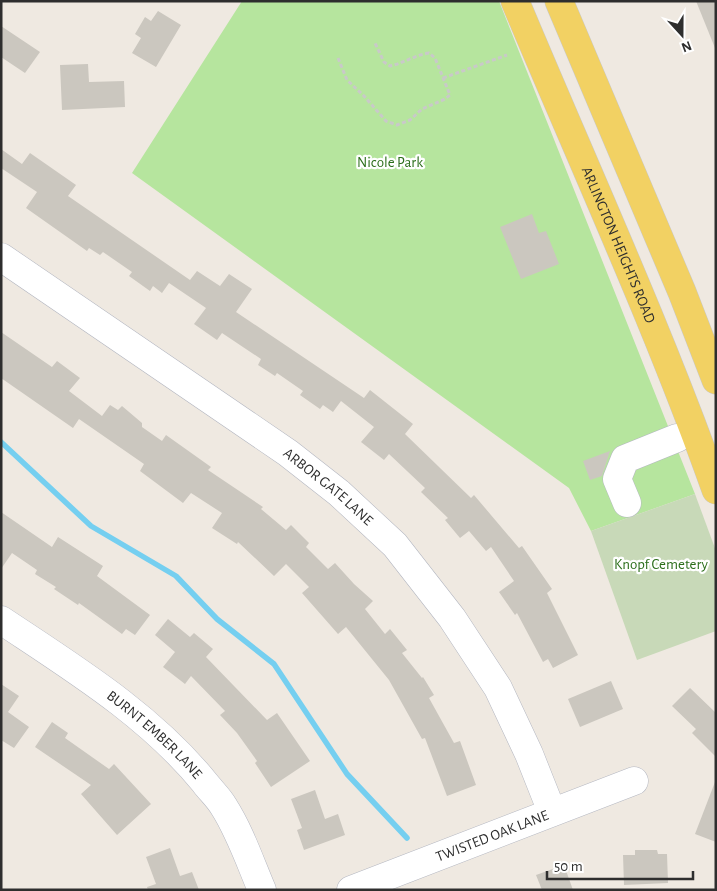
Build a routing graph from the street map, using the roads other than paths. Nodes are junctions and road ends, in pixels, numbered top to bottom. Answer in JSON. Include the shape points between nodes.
{"nodes":[{"id":1,"x":515,"y":1,"type":"edge"},
{"id":2,"x":559,"y":1,"type":"edge"},
{"id":3,"x":1,"y":256,"type":"edge"},
{"id":4,"x":716,"y":380,"type":"edge"},
{"id":5,"x":698,"y":442,"type":"edge"},
{"id":6,"x":716,"y":490,"type":"edge"},
{"id":7,"x":626,"y":504,"type":"dead end"},
{"id":8,"x":1,"y":620,"type":"edge"},
{"id":9,"x":634,"y":781,"type":"dead end"},
{"id":10,"x":552,"y":812,"type":"junction"},
{"id":11,"x":262,"y":890,"type":"edge"},
{"id":12,"x":351,"y":890,"type":"edge"}],
"edges":[{"from":1,"to":5,"type":"main road","name":"ARLINGTON HEIGHTS ROAD","via":[[604,208]]},
{"from":2,"to":4,"type":"main road"},
{"from":3,"to":10,"type":"street","name":"ARBOR GATE LANE","via":[[288,453],[340,493],[395,545],[452,618],[498,688]]},
{"from":5,"to":6,"type":"main road","name":"ARLINGTON HEIGHTS ROAD"},
{"from":5,"to":7,"type":"street","via":[[625,460],[617,480]]},
{"from":8,"to":11,"type":"street","name":"BURNT EMBER LANE","via":[[129,710],[189,763],[224,806]]},
{"from":9,"to":10,"type":"street","name":"TWISTED OAK LANE"},
{"from":10,"to":12,"type":"street","name":"TWISTED OAK LANE"}]}
